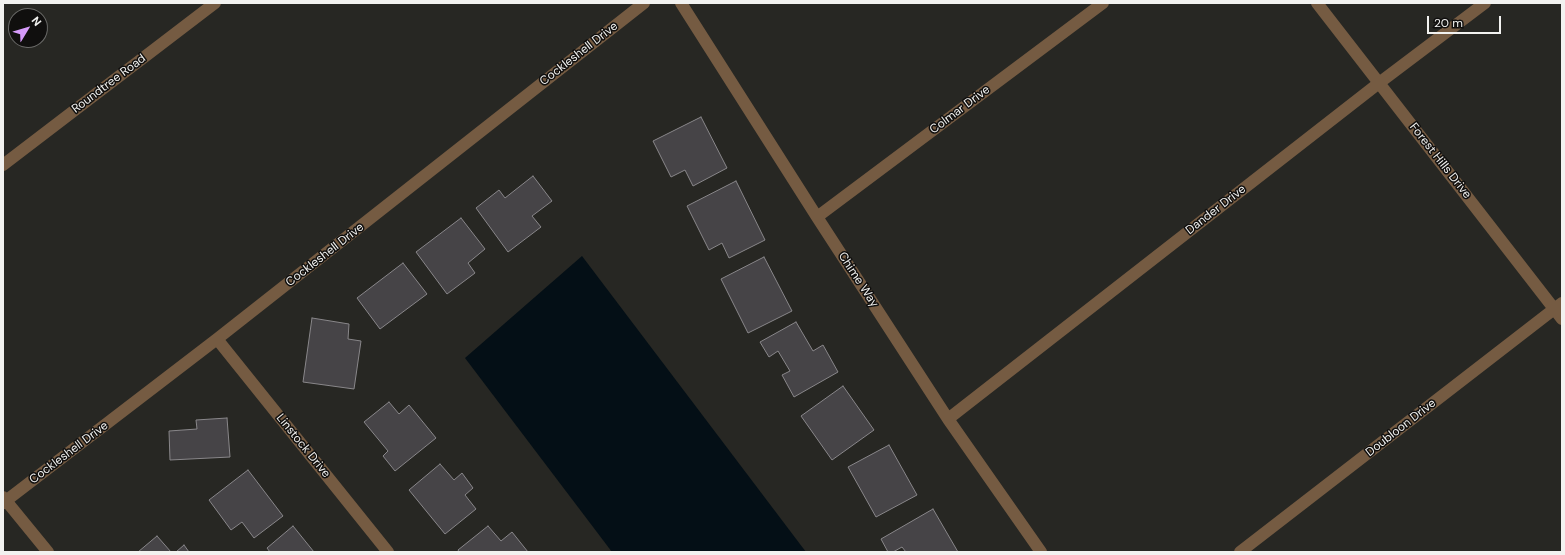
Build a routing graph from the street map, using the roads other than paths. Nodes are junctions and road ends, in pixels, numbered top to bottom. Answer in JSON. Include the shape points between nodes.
{"nodes":[{"id":1,"x":215,"y":3,"type":"edge"},
{"id":2,"x":644,"y":3,"type":"edge"},
{"id":3,"x":681,"y":3,"type":"edge"},
{"id":4,"x":1103,"y":3,"type":"edge"},
{"id":5,"x":1318,"y":3,"type":"edge"},
{"id":6,"x":1485,"y":3,"type":"edge"},
{"id":7,"x":1379,"y":83,"type":"junction"},
{"id":8,"x":3,"y":165,"type":"edge"},
{"id":9,"x":817,"y":217,"type":"junction"},
{"id":10,"x":1559,"y":311,"type":"edge"},
{"id":11,"x":217,"y":339,"type":"junction"},
{"id":12,"x":948,"y":419,"type":"junction"},
{"id":13,"x":4,"y":500,"type":"edge"},
{"id":14,"x":48,"y":552,"type":"edge"},
{"id":15,"x":388,"y":552,"type":"edge"},
{"id":16,"x":1041,"y":552,"type":"edge"},
{"id":17,"x":1240,"y":552,"type":"edge"}],
"edges":[{"from":1,"to":8,"type":"street","name":"Roundtree Road"},
{"from":2,"to":11,"type":"street","name":"Cockleshell Drive"},
{"from":3,"to":9,"type":"street","name":"Chime Way"},
{"from":4,"to":9,"type":"street","name":"Colmar Drive"},
{"from":5,"to":7,"type":"street","name":"Forest Hills Drive"},
{"from":6,"to":7,"type":"street","name":"Dander Drive"},
{"from":7,"to":10,"type":"street","name":"Forest Hills Drive"},
{"from":7,"to":12,"type":"street","name":"Dander Drive"},
{"from":9,"to":12,"type":"street","name":"Chime Way"},
{"from":10,"to":17,"type":"street","name":"Doubloon Drive"},
{"from":11,"to":13,"type":"street","name":"Cockleshell Drive"},
{"from":11,"to":15,"type":"street","name":"Linstock Drive"},
{"from":12,"to":16,"type":"street","name":"Chime Way"},
{"from":13,"to":14,"type":"street"}]}
